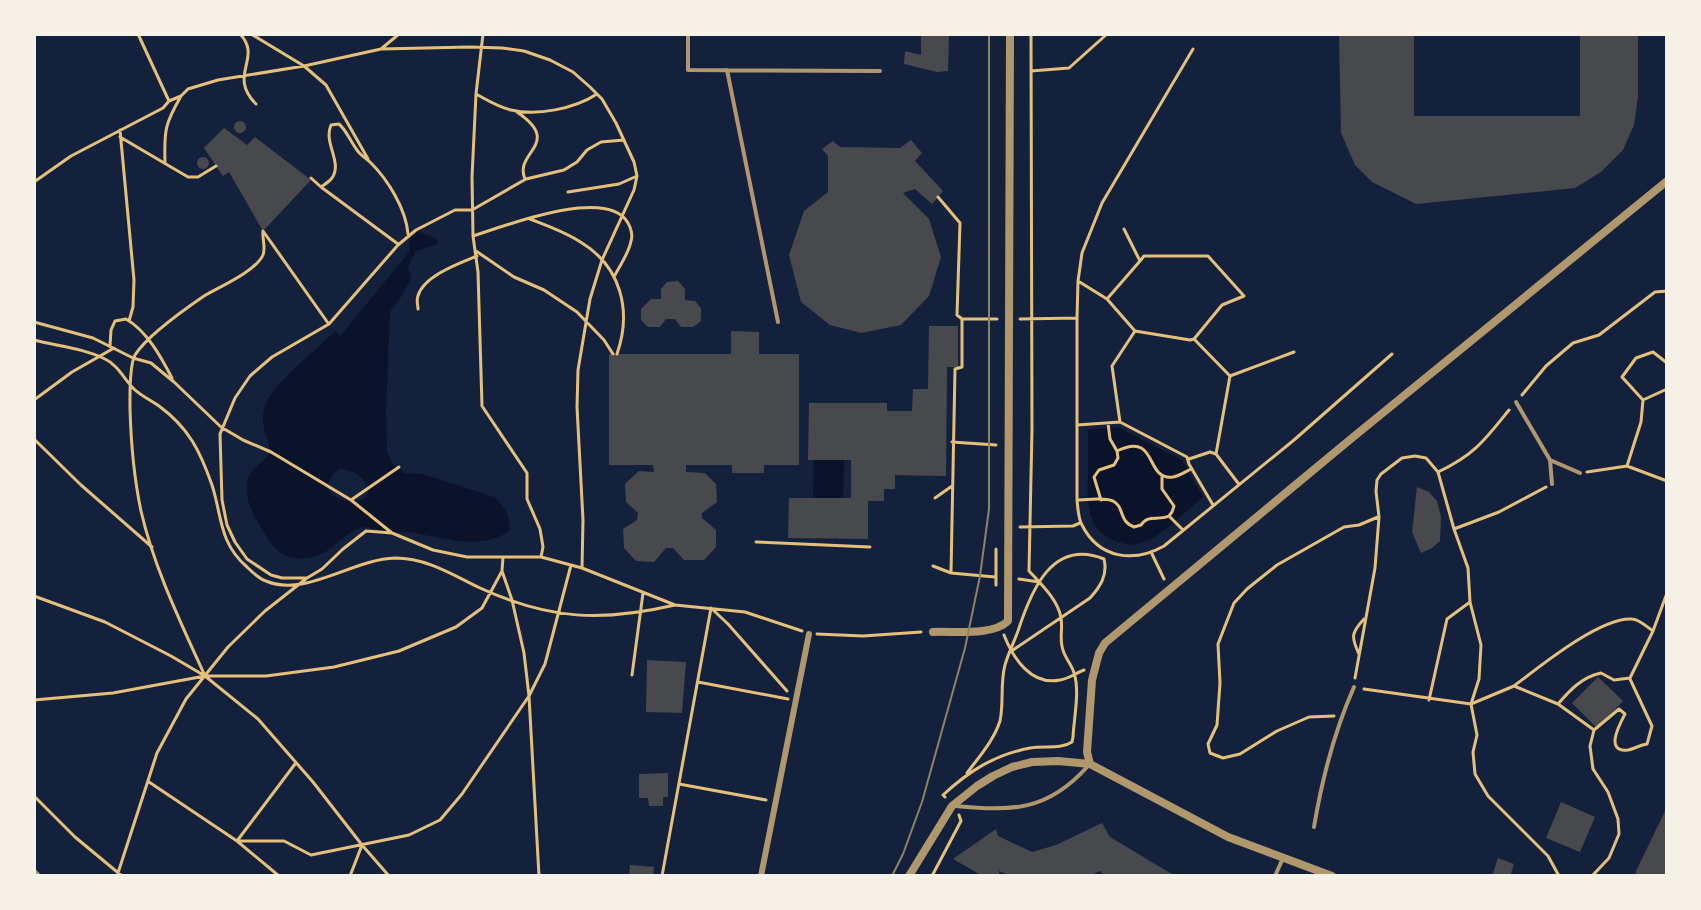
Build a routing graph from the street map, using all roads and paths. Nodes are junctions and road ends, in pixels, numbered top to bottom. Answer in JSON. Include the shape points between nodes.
{"nodes":[{"id":1,"x":138,"y":34,"type":"edge"},
{"id":2,"x":240,"y":34,"type":"edge"},
{"id":3,"x":251,"y":34,"type":"edge"},
{"id":4,"x":399,"y":34,"type":"edge"},
{"id":5,"x":483,"y":34,"type":"edge"},
{"id":6,"x":688,"y":34,"type":"edge"},
{"id":7,"x":1010,"y":34,"type":"edge"},
{"id":8,"x":1031,"y":34,"type":"edge"},
{"id":9,"x":1107,"y":34,"type":"edge"},
{"id":10,"x":481,"y":48,"type":"junction"},
{"id":11,"x":381,"y":49,"type":"junction"},
{"id":12,"x":1193,"y":49,"type":"dead end"},
{"id":13,"x":304,"y":66,"type":"junction"},
{"id":14,"x":727,"y":70,"type":"junction"},
{"id":15,"x":880,"y":71,"type":"dead end"},
{"id":16,"x":1031,"y":71,"type":"junction"},
{"id":17,"x":243,"y":76,"type":"junction"},
{"id":18,"x":476,"y":94,"type":"junction"},
{"id":19,"x":597,"y":94,"type":"junction"},
{"id":20,"x":181,"y":96,"type":"junction"},
{"id":21,"x":169,"y":101,"type":"junction"},
{"id":22,"x":256,"y":104,"type":"dead end"},
{"id":23,"x":514,"y":110,"type":"junction"},
{"id":24,"x":120,"y":130,"type":"junction"},
{"id":25,"x":120,"y":137,"type":"junction"},
{"id":26,"x":624,"y":140,"type":"junction"},
{"id":27,"x":370,"y":162,"type":"junction"},
{"id":28,"x":165,"y":163,"type":"junction"},
{"id":29,"x":216,"y":166,"type":"dead end"},
{"id":30,"x":637,"y":176,"type":"junction"},
{"id":31,"x":311,"y":178,"type":"dead end"},
{"id":32,"x":526,"y":179,"type":"junction"},
{"id":33,"x":1667,"y":181,"type":"edge"},
{"id":34,"x":34,"y":182,"type":"edge"},
{"id":35,"x":321,"y":187,"type":"junction"},
{"id":36,"x":568,"y":192,"type":"dead end"},
{"id":37,"x":938,"y":197,"type":"dead end"},
{"id":38,"x":472,"y":210,"type":"junction"},
{"id":39,"x":622,"y":216,"type":"junction"},
{"id":40,"x":529,"y":219,"type":"junction"},
{"id":41,"x":1124,"y":229,"type":"dead end"},
{"id":42,"x":409,"y":236,"type":"junction"},
{"id":43,"x":473,"y":236,"type":"junction"},
{"id":44,"x":398,"y":245,"type":"junction"},
{"id":45,"x":476,"y":253,"type":"junction"},
{"id":46,"x":602,"y":260,"type":"junction"},
{"id":47,"x":1140,"y":261,"type":"junction"},
{"id":48,"x":615,"y":275,"type":"junction"},
{"id":49,"x":1078,"y":281,"type":"junction"},
{"id":50,"x":1667,"y":291,"type":"edge"},
{"id":51,"x":1107,"y":299,"type":"junction"},
{"id":52,"x":418,"y":309,"type":"dead end"},
{"id":53,"x":129,"y":321,"type":"junction"},
{"id":54,"x":34,"y":322,"type":"edge"},
{"id":55,"x":778,"y":322,"type":"dead end"},
{"id":56,"x":586,"y":323,"type":"junction"},
{"id":57,"x":329,"y":324,"type":"junction"},
{"id":58,"x":1135,"y":331,"type":"junction"},
{"id":59,"x":147,"y":339,"type":"junction"},
{"id":60,"x":1194,"y":339,"type":"junction"},
{"id":61,"x":34,"y":340,"type":"edge"},
{"id":62,"x":112,"y":347,"type":"junction"},
{"id":63,"x":1294,"y":352,"type":"dead end"},
{"id":64,"x":1392,"y":354,"type":"dead end"},
{"id":65,"x":99,"y":357,"type":"junction"},
{"id":66,"x":133,"y":358,"type":"junction"},
{"id":67,"x":1667,"y":363,"type":"edge"},
{"id":68,"x":1230,"y":376,"type":"junction"},
{"id":69,"x":174,"y":382,"type":"junction"},
{"id":70,"x":131,"y":386,"type":"junction"},
{"id":71,"x":1667,"y":389,"type":"edge"},
{"id":72,"x":34,"y":400,"type":"edge"},
{"id":73,"x":1643,"y":400,"type":"junction"},
{"id":74,"x":1516,"y":402,"type":"junction"},
{"id":75,"x":1120,"y":422,"type":"junction"},
{"id":76,"x":1077,"y":425,"type":"junction"},
{"id":77,"x":1108,"y":425,"type":"junction"},
{"id":78,"x":221,"y":427,"type":"junction"},
{"id":79,"x":34,"y":439,"type":"edge"},
{"id":80,"x":952,"y":442,"type":"junction"},
{"id":81,"x":1008,"y":445,"type":"junction"},
{"id":82,"x":1117,"y":451,"type":"junction"},
{"id":83,"x":1216,"y":454,"type":"junction"},
{"id":84,"x":1189,"y":459,"type":"junction"},
{"id":85,"x":1550,"y":460,"type":"junction"},
{"id":86,"x":1627,"y":466,"type":"junction"},
{"id":87,"x":399,"y":467,"type":"dead end"},
{"id":88,"x":1190,"y":469,"type":"junction"},
{"id":89,"x":1438,"y":472,"type":"junction"},
{"id":90,"x":1580,"y":473,"type":"joint"},
{"id":91,"x":1162,"y":476,"type":"junction"},
{"id":92,"x":1667,"y":481,"type":"edge"},
{"id":93,"x":1239,"y":484,"type":"junction"},
{"id":94,"x":1552,"y":484,"type":"joint"},
{"id":95,"x":952,"y":486,"type":"junction"},
{"id":96,"x":935,"y":498,"type":"dead end"},
{"id":97,"x":351,"y":500,"type":"junction"},
{"id":98,"x":1077,"y":500,"type":"junction"},
{"id":99,"x":1101,"y":500,"type":"junction"},
{"id":100,"x":1213,"y":505,"type":"junction"},
{"id":101,"x":1169,"y":516,"type":"junction"},
{"id":102,"x":1379,"y":517,"type":"junction"},
{"id":103,"x":1081,"y":523,"type":"junction"},
{"id":104,"x":1029,"y":527,"type":"junction"},
{"id":105,"x":1009,"y":528,"type":"junction"},
{"id":106,"x":1454,"y":529,"type":"junction"},
{"id":107,"x":1183,"y":530,"type":"junction"},
{"id":108,"x":392,"y":533,"type":"junction"},
{"id":109,"x":996,"y":540,"type":"dead end"},
{"id":110,"x":756,"y":542,"type":"dead end"},
{"id":111,"x":152,"y":547,"type":"junction"},
{"id":112,"x":870,"y":547,"type":"dead end"},
{"id":113,"x":1151,"y":553,"type":"junction"},
{"id":114,"x":503,"y":557,"type":"junction"},
{"id":115,"x":541,"y":557,"type":"junction"},
{"id":116,"x":571,"y":565,"type":"junction"},
{"id":117,"x":933,"y":566,"type":"dead end"},
{"id":118,"x":582,"y":568,"type":"junction"},
{"id":119,"x":502,"y":571,"type":"junction"},
{"id":120,"x":951,"y":573,"type":"junction"},
{"id":121,"x":995,"y":577,"type":"junction"},
{"id":122,"x":1008,"y":577,"type":"junction"},
{"id":123,"x":307,"y":578,"type":"junction"},
{"id":124,"x":1039,"y":582,"type":"junction"},
{"id":125,"x":296,"y":586,"type":"junction"},
{"id":126,"x":996,"y":589,"type":"dead end"},
{"id":127,"x":1168,"y":591,"type":"junction"},
{"id":128,"x":492,"y":593,"type":"junction"},
{"id":129,"x":643,"y":593,"type":"junction"},
{"id":130,"x":1667,"y":593,"type":"edge"},
{"id":131,"x":34,"y":596,"type":"edge"},
{"id":132,"x":512,"y":600,"type":"junction"},
{"id":133,"x":1470,"y":602,"type":"junction"},
{"id":134,"x":641,"y":613,"type":"junction"},
{"id":135,"x":558,"y":614,"type":"junction"},
{"id":136,"x":1366,"y":616,"type":"junction"},
{"id":137,"x":1061,"y":618,"type":"junction"},
{"id":138,"x":1001,"y":628,"type":"junction"},
{"id":139,"x":1653,"y":631,"type":"junction"},
{"id":140,"x":933,"y":632,"type":"dead end"},
{"id":141,"x":809,"y":634,"type":"dead end"},
{"id":142,"x":1010,"y":652,"type":"junction"},
{"id":143,"x":1359,"y":654,"type":"junction"},
{"id":144,"x":1094,"y":667,"type":"junction"},
{"id":145,"x":1075,"y":674,"type":"junction"},
{"id":146,"x":632,"y":675,"type":"dead end"},
{"id":147,"x":205,"y":676,"type":"junction"},
{"id":148,"x":1630,"y":678,"type":"junction"},
{"id":149,"x":698,"y":682,"type":"junction"},
{"id":150,"x":1514,"y":686,"type":"junction"},
{"id":151,"x":1354,"y":687,"type":"junction"},
{"id":152,"x":529,"y":696,"type":"junction"},
{"id":153,"x":34,"y":700,"type":"edge"},
{"id":154,"x":1429,"y":700,"type":"junction"},
{"id":155,"x":796,"y":701,"type":"junction"},
{"id":156,"x":1471,"y":704,"type":"junction"},
{"id":157,"x":1558,"y":704,"type":"junction"},
{"id":158,"x":1341,"y":716,"type":"junction"},
{"id":159,"x":1594,"y":730,"type":"junction"},
{"id":160,"x":296,"y":763,"type":"junction"},
{"id":161,"x":1090,"y":764,"type":"junction"},
{"id":162,"x":966,"y":774,"type":"junction"},
{"id":163,"x":148,"y":781,"type":"junction"},
{"id":164,"x":679,"y":784,"type":"junction"},
{"id":165,"x":943,"y":795,"type":"dead end"},
{"id":166,"x":34,"y":796,"type":"edge"},
{"id":167,"x":776,"y":802,"type":"junction"},
{"id":168,"x":952,"y":806,"type":"junction"},
{"id":169,"x":961,"y":821,"type":"dead end"},
{"id":170,"x":1314,"y":827,"type":"dead end"},
{"id":171,"x":237,"y":841,"type":"junction"},
{"id":172,"x":362,"y":845,"type":"junction"},
{"id":173,"x":1283,"y":858,"type":"junction"},
{"id":174,"x":119,"y":875,"type":"edge"},
{"id":175,"x":279,"y":876,"type":"edge"},
{"id":176,"x":350,"y":876,"type":"edge"},
{"id":177,"x":389,"y":876,"type":"edge"},
{"id":178,"x":539,"y":876,"type":"edge"},
{"id":179,"x":662,"y":876,"type":"edge"},
{"id":180,"x":761,"y":876,"type":"edge"},
{"id":181,"x":909,"y":876,"type":"edge"},
{"id":182,"x":932,"y":876,"type":"edge"},
{"id":183,"x":1275,"y":876,"type":"edge"},
{"id":184,"x":1332,"y":876,"type":"edge"},
{"id":185,"x":1559,"y":876,"type":"edge"},
{"id":186,"x":1592,"y":876,"type":"edge"}],
"edges":[{"from":1,"to":21,"type":"path"},
{"from":2,"to":17,"type":"path","via":[[250,53]]},
{"from":3,"to":13,"type":"path"},
{"from":4,"to":11,"type":"path"},
{"from":5,"to":10,"type":"path"},
{"from":6,"to":14,"type":"lane","via":[[688,70]]},
{"from":7,"to":81,"type":"street"},
{"from":8,"to":16,"type":"path"},
{"from":9,"to":16,"type":"path","via":[[1069,68]]},
{"from":10,"to":11,"type":"path"},
{"from":10,"to":18,"type":"path"},
{"from":10,"to":19,"type":"path","via":[[524,51],[550,60]]},
{"from":11,"to":13,"type":"path"},
{"from":12,"to":49,"type":"path","via":[[1102,203],[1082,253]]},
{"from":13,"to":17,"type":"path"},
{"from":13,"to":27,"type":"path","via":[[326,85]]},
{"from":14,"to":15,"type":"lane"},
{"from":14,"to":55,"type":"lane"},
{"from":16,"to":104,"type":"path"},
{"from":17,"to":20,"type":"path","via":[[188,89]]},
{"from":17,"to":22,"type":"path","via":[[247,96]]},
{"from":18,"to":23,"type":"path"},
{"from":18,"to":38,"type":"path"},
{"from":19,"to":23,"type":"path","via":[[568,106]]},
{"from":19,"to":26,"type":"path"},
{"from":20,"to":21,"type":"path"},
{"from":20,"to":28,"type":"path","via":[[164,132]]},
{"from":21,"to":24,"type":"path"},
{"from":23,"to":32,"type":"path","via":[[529,120],[538,140],[523,163]]},
{"from":24,"to":25,"type":"path"},
{"from":24,"to":34,"type":"path"},
{"from":25,"to":28,"type":"path"},
{"from":25,"to":53,"type":"path","via":[[134,280]]},
{"from":26,"to":30,"type":"path"},
{"from":26,"to":32,"type":"path","via":[[601,142],[564,170]]},
{"from":27,"to":35,"type":"path","via":[[343,127],[331,125],[328,141],[335,168]]},
{"from":27,"to":42,"type":"path","via":[[398,202]]},
{"from":28,"to":29,"type":"path","via":[[188,177]]},
{"from":30,"to":36,"type":"path"},
{"from":30,"to":39,"type":"path"},
{"from":31,"to":35,"type":"path"},
{"from":32,"to":38,"type":"path"},
{"from":33,"to":127,"type":"street"},
{"from":35,"to":44,"type":"path"},
{"from":37,"to":80,"type":"path","via":[[960,223],[957,315],[962,319],[962,367],[955,369]]},
{"from":38,"to":42,"type":"path","via":[[455,210]]},
{"from":38,"to":43,"type":"path"},
{"from":39,"to":40,"type":"path","via":[[588,208]]},
{"from":39,"to":46,"type":"path"},
{"from":39,"to":48,"type":"path","via":[[632,239]]},
{"from":40,"to":43,"type":"path"},
{"from":40,"to":46,"type":"path","via":[[584,243]]},
{"from":41,"to":47,"type":"path"},
{"from":42,"to":44,"type":"path"},
{"from":43,"to":45,"type":"path"},
{"from":44,"to":57,"type":"path"},
{"from":45,"to":52,"type":"path","via":[[425,284]]},
{"from":45,"to":56,"type":"path","via":[[544,290]]},
{"from":45,"to":115,"type":"path","via":[[482,406],[527,473],[527,499],[540,529]]},
{"from":46,"to":48,"type":"path"},
{"from":46,"to":56,"type":"path"},
{"from":47,"to":51,"type":"path"},
{"from":47,"to":60,"type":"path","via":[[1144,256],[1208,256],[1244,296],[1222,305]]},
{"from":48,"to":56,"type":"path","via":[[625,325],[615,354]]},
{"from":49,"to":51,"type":"path"},
{"from":49,"to":76,"type":"path"},
{"from":50,"to":74,"type":"path","via":[[1655,292],[1599,335],[1573,343]]},
{"from":51,"to":58,"type":"path"},
{"from":53,"to":59,"type":"path"},
{"from":53,"to":62,"type":"path","via":[[115,321]]},
{"from":54,"to":62,"type":"path"},
{"from":56,"to":118,"type":"path","via":[[577,407]]},
{"from":57,"to":59,"type":"path","via":[[263,231],[262,258]]},
{"from":57,"to":78,"type":"path","via":[[250,376]]},
{"from":58,"to":60,"type":"path"},
{"from":58,"to":75,"type":"path","via":[[1112,366]]},
{"from":59,"to":66,"type":"path"},
{"from":59,"to":69,"type":"path"},
{"from":60,"to":68,"type":"path"},
{"from":61,"to":65,"type":"path"},
{"from":62,"to":65,"type":"path"},
{"from":62,"to":66,"type":"path"},
{"from":63,"to":68,"type":"path"},
{"from":64,"to":93,"type":"path"},
{"from":65,"to":70,"type":"path"},
{"from":65,"to":72,"type":"path"},
{"from":66,"to":69,"type":"path","via":[[151,363]]},
{"from":66,"to":70,"type":"path"},
{"from":67,"to":73,"type":"path","via":[[1653,352],[1636,358],[1622,377]]},
{"from":68,"to":83,"type":"path"},
{"from":69,"to":78,"type":"path"},
{"from":70,"to":111,"type":"path","via":[[133,457]]},
{"from":70,"to":125,"type":"path","via":[[175,418],[193,440],[230,548],[266,581]]},
{"from":71,"to":73,"type":"path"},
{"from":73,"to":86,"type":"path"},
{"from":74,"to":85,"type":"lane"},
{"from":74,"to":89,"type":"path","via":[[1484,441]]},
{"from":75,"to":77,"type":"path"},
{"from":75,"to":84,"type":"path"},
{"from":76,"to":77,"type":"path"},
{"from":76,"to":98,"type":"path"},
{"from":77,"to":82,"type":"path"},
{"from":78,"to":97,"type":"path"},
{"from":78,"to":123,"type":"path","via":[[222,500],[235,542],[247,559],[271,575]]},
{"from":79,"to":111,"type":"path"},
{"from":80,"to":81,"type":"path"},
{"from":80,"to":95,"type":"path"},
{"from":81,"to":105,"type":"street"},
{"from":82,"to":91,"type":"path","via":[[1143,449]]},
{"from":82,"to":99,"type":"path","via":[[1116,464],[1094,477]]},
{"from":83,"to":84,"type":"path"},
{"from":83,"to":93,"type":"path"},
{"from":84,"to":88,"type":"path"},
{"from":85,"to":90,"type":"lane"},
{"from":85,"to":94,"type":"lane"},
{"from":86,"to":90,"type":"path"},
{"from":86,"to":92,"type":"path"},
{"from":87,"to":97,"type":"path"},
{"from":88,"to":91,"type":"path"},
{"from":88,"to":100,"type":"path"},
{"from":89,"to":102,"type":"path","via":[[1426,458],[1415,456],[1402,458],[1381,474],[1376,491]]},
{"from":89,"to":106,"type":"path"},
{"from":91,"to":101,"type":"path","via":[[1162,489],[1174,506]]},
{"from":93,"to":100,"type":"path"},
{"from":94,"to":106,"type":"path"},
{"from":95,"to":96,"type":"path"},
{"from":95,"to":120,"type":"path"},
{"from":97,"to":108,"type":"path"},
{"from":98,"to":99,"type":"path"},
{"from":98,"to":103,"type":"path"},
{"from":99,"to":101,"type":"path","via":[[1115,502],[1124,521],[1134,527],[1151,517]]},
{"from":100,"to":107,"type":"path"},
{"from":101,"to":107,"type":"path"},
{"from":102,"to":136,"type":"path"},
{"from":102,"to":158,"type":"path","via":[[1344,527],[1277,565],[1234,603],[1218,644],[1217,725],[1208,744],[1210,753],[1223,758],[1240,754],[1309,717]]},
{"from":103,"to":104,"type":"path"},
{"from":103,"to":113,"type":"path","via":[[1102,548],[1121,556]]},
{"from":104,"to":105,"type":"path"},
{"from":104,"to":124,"type":"path","via":[[1029,571]]},
{"from":105,"to":122,"type":"street"},
{"from":106,"to":133,"type":"path","via":[[1468,568]]},
{"from":107,"to":113,"type":"path"},
{"from":108,"to":114,"type":"path","via":[[433,550]]},
{"from":108,"to":123,"type":"path","via":[[366,531]]},
{"from":109,"to":121,"type":"path"},
{"from":110,"to":112,"type":"path"},
{"from":111,"to":147,"type":"path"},
{"from":113,"to":127,"type":"path"},
{"from":114,"to":115,"type":"path"},
{"from":114,"to":119,"type":"path"},
{"from":115,"to":116,"type":"path"},
{"from":116,"to":118,"type":"path"},
{"from":116,"to":135,"type":"path"},
{"from":117,"to":120,"type":"path"},
{"from":118,"to":129,"type":"path"},
{"from":119,"to":128,"type":"path"},
{"from":119,"to":132,"type":"path"},
{"from":120,"to":121,"type":"path"},
{"from":121,"to":122,"type":"path"},
{"from":121,"to":126,"type":"path"},
{"from":122,"to":124,"type":"path"},
{"from":122,"to":138,"type":"street","via":[[1008,621]]},
{"from":123,"to":125,"type":"path"},
{"from":124,"to":137,"type":"path"},
{"from":124,"to":137,"type":"path","via":[[1059,560],[1088,555],[1104,559],[1099,588]]},
{"from":124,"to":142,"type":"path"},
{"from":125,"to":128,"type":"path","via":[[397,558],[424,562]]},
{"from":125,"to":147,"type":"path","via":[[228,647]]},
{"from":127,"to":144,"type":"street","via":[[1105,643]]},
{"from":128,"to":132,"type":"path"},
{"from":128,"to":147,"type":"path","via":[[482,608],[456,627],[399,651],[266,676]]},
{"from":129,"to":134,"type":"path"},
{"from":129,"to":134,"type":"path","via":[[675,605]]},
{"from":130,"to":139,"type":"path"},
{"from":131,"to":147,"type":"path","via":[[105,622]]},
{"from":132,"to":135,"type":"path"},
{"from":132,"to":152,"type":"path"},
{"from":133,"to":154,"type":"path","via":[[1447,619]]},
{"from":133,"to":156,"type":"path","via":[[1481,645]]},
{"from":134,"to":135,"type":"path"},
{"from":134,"to":146,"type":"path"},
{"from":135,"to":152,"type":"path","via":[[545,664]]},
{"from":136,"to":143,"type":"path"},
{"from":136,"to":143,"type":"path","via":[[1354,629]]},
{"from":137,"to":142,"type":"path"},
{"from":137,"to":145,"type":"path","via":[[1063,653]]},
{"from":138,"to":140,"type":"street"},
{"from":138,"to":142,"type":"path"},
{"from":139,"to":148,"type":"path"},
{"from":139,"to":150,"type":"path","via":[[1631,619],[1615,622],[1579,638]]},
{"from":141,"to":155,"type":"street"},
{"from":142,"to":145,"type":"path","via":[[1032,676],[1047,681]]},
{"from":142,"to":162,"type":"path","via":[[1000,720]]},
{"from":143,"to":151,"type":"path"},
{"from":144,"to":145,"type":"path"},
{"from":144,"to":161,"type":"street"},
{"from":145,"to":162,"type":"path","via":[[1072,742],[1021,750]]},
{"from":147,"to":153,"type":"path","via":[[113,693]]},
{"from":147,"to":160,"type":"path","via":[[258,719]]},
{"from":147,"to":163,"type":"path","via":[[186,699]]},
{"from":148,"to":157,"type":"path","via":[[1592,675]]},
{"from":148,"to":159,"type":"path","via":[[1652,726],[1647,744],[1628,750],[1617,745],[1615,733],[1625,714],[1619,709]]},
{"from":149,"to":155,"type":"path"},
{"from":149,"to":155,"type":"path","via":[[711,608]]},
{"from":149,"to":164,"type":"path"},
{"from":150,"to":156,"type":"path"},
{"from":150,"to":157,"type":"path"},
{"from":151,"to":154,"type":"path"},
{"from":151,"to":158,"type":"lane"},
{"from":152,"to":172,"type":"path","via":[[440,820],[409,835]]},
{"from":152,"to":178,"type":"path"},
{"from":154,"to":156,"type":"path"},
{"from":155,"to":167,"type":"street"},
{"from":156,"to":185,"type":"path","via":[[1477,735],[1475,774],[1488,796],[1548,856]]},
{"from":157,"to":159,"type":"path"},
{"from":158,"to":170,"type":"lane"},
{"from":159,"to":186,"type":"path","via":[[1593,769],[1608,792],[1619,834],[1609,858]]},
{"from":160,"to":171,"type":"path"},
{"from":160,"to":172,"type":"path"},
{"from":161,"to":168,"type":"street","via":[[1032,762],[1012,767]]},
{"from":161,"to":168,"type":"lane","via":[[1061,792],[1041,802],[1016,808]]},
{"from":161,"to":173,"type":"street","via":[[1228,837]]},
{"from":162,"to":165,"type":"path"},
{"from":163,"to":171,"type":"path"},
{"from":163,"to":174,"type":"path"},
{"from":164,"to":167,"type":"path"},
{"from":164,"to":179,"type":"path"},
{"from":166,"to":174,"type":"path"},
{"from":167,"to":180,"type":"street"},
{"from":168,"to":181,"type":"street"},
{"from":169,"to":182,"type":"path"},
{"from":171,"to":172,"type":"path","via":[[284,841],[311,855]]},
{"from":171,"to":175,"type":"path"},
{"from":172,"to":176,"type":"path"},
{"from":172,"to":177,"type":"path"},
{"from":173,"to":183,"type":"lane"},
{"from":173,"to":184,"type":"street"}]}
